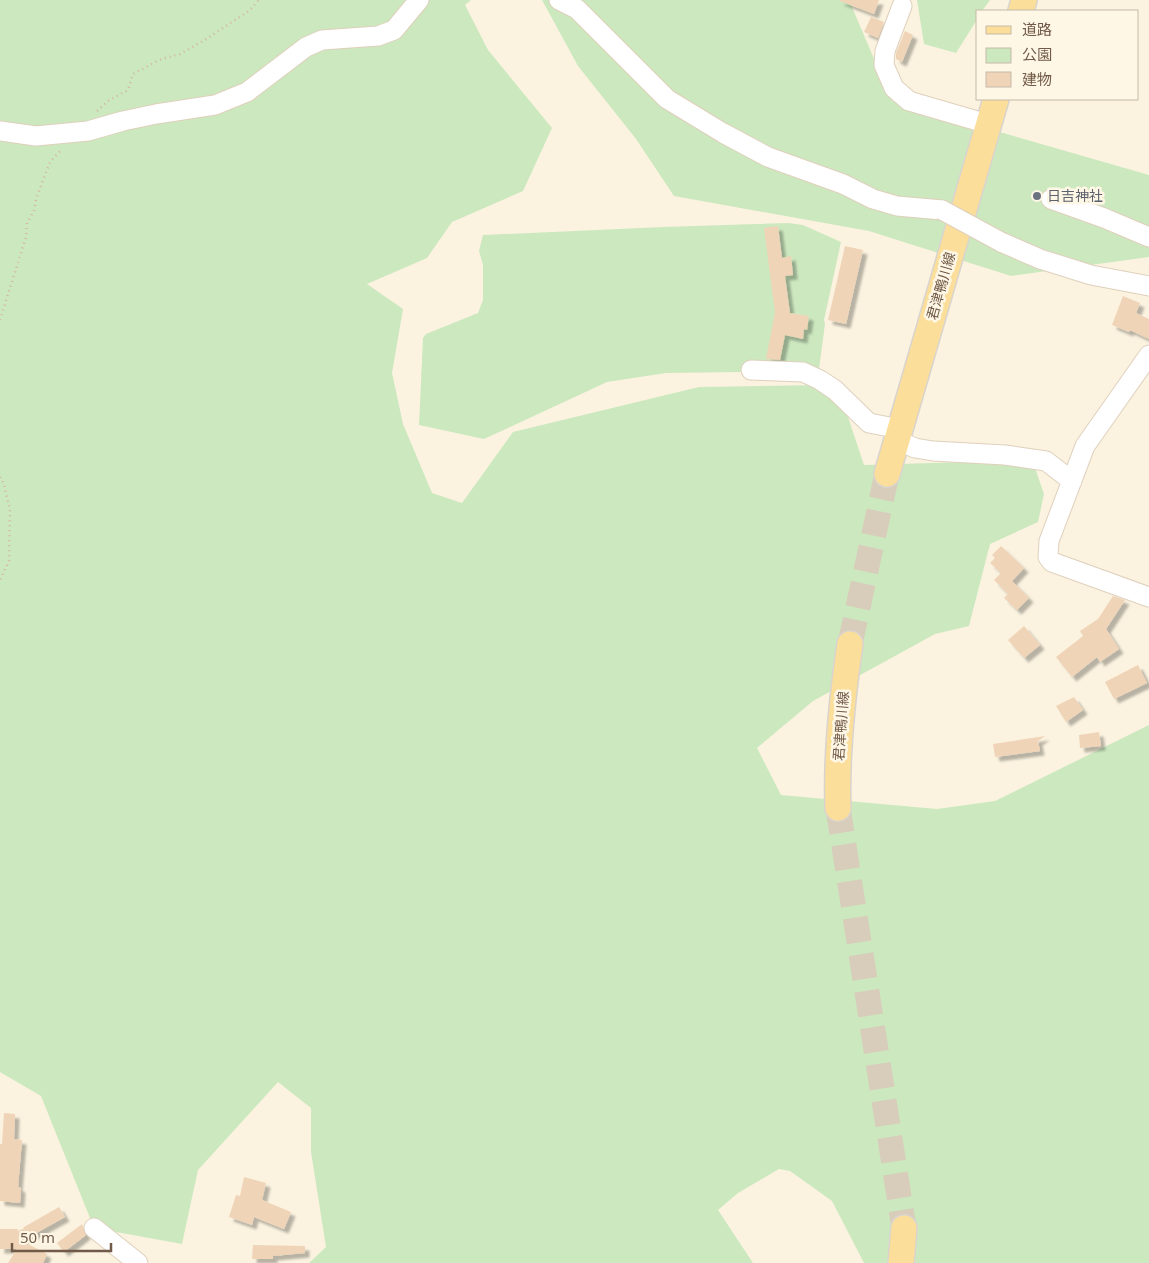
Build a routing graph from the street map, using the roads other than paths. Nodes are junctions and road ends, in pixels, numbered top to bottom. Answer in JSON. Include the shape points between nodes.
{"nodes":[{"id":1,"x":419,"y":0,"type":"edge"},
{"id":2,"x":559,"y":0,"type":"edge"},
{"id":3,"x":902,"y":6,"type":"dead end"},
{"id":4,"x":996,"y":100,"type":"edge"},
{"id":5,"x":988,"y":124,"type":"junction"},
{"id":6,"x":0,"y":131,"type":"edge"},
{"id":7,"x":1051,"y":199,"type":"dead end"},
{"id":8,"x":1149,"y":237,"type":"edge"},
{"id":9,"x":1149,"y":286,"type":"edge"},
{"id":10,"x":1149,"y":355,"type":"edge"},
{"id":11,"x":751,"y":370,"type":"dead end"},
{"id":12,"x":898,"y":435,"type":"junction"},
{"id":13,"x":887,"y":474,"type":"tunnel mouth"},
{"id":14,"x":1072,"y":481,"type":"junction"},
{"id":15,"x":1149,"y":597,"type":"edge"},
{"id":16,"x":850,"y":644,"type":"tunnel mouth"},
{"id":17,"x":838,"y":808,"type":"tunnel mouth"},
{"id":18,"x":94,"y":1228,"type":"dead end"},
{"id":19,"x":904,"y":1228,"type":"tunnel mouth"},
{"id":20,"x":138,"y":1263,"type":"edge"},
{"id":21,"x":900,"y":1263,"type":"edge"}],
"edges":[{"from":1,"to":6,"type":"street","via":[[394,30],[378,36],[322,40],[306,47],[247,92],[215,105],[123,120],[88,131],[36,136]]},
{"from":2,"to":9,"type":"street","bridge":true,"via":[[577,9],[667,99],[768,157],[896,206],[942,210],[1040,260],[1090,275]]},
{"from":3,"to":5,"type":"street","via":[[885,51],[884,65],[894,88],[909,101]]},
{"from":4,"to":5,"type":"main road","name":"君津鴨川線"},
{"from":5,"to":12,"type":"main road","name":"君津鴨川線"},
{"from":7,"to":8,"type":"street"},
{"from":10,"to":14,"type":"street","via":[[1085,446]]},
{"from":11,"to":12,"type":"street","via":[[803,372],[835,390],[869,423]]},
{"from":12,"to":13,"type":"main road","name":"君津鴨川線"},
{"from":12,"to":14,"type":"street","via":[[915,448],[1005,455],[1046,462]]},
{"from":14,"to":15,"type":"street","via":[[1049,542],[1048,557],[1052,562]]},
{"from":16,"to":17,"type":"main road","name":"君津鴨川線","via":[[838,747]]},
{"from":18,"to":20,"type":"street"},
{"from":19,"to":21,"type":"main road"}]}
